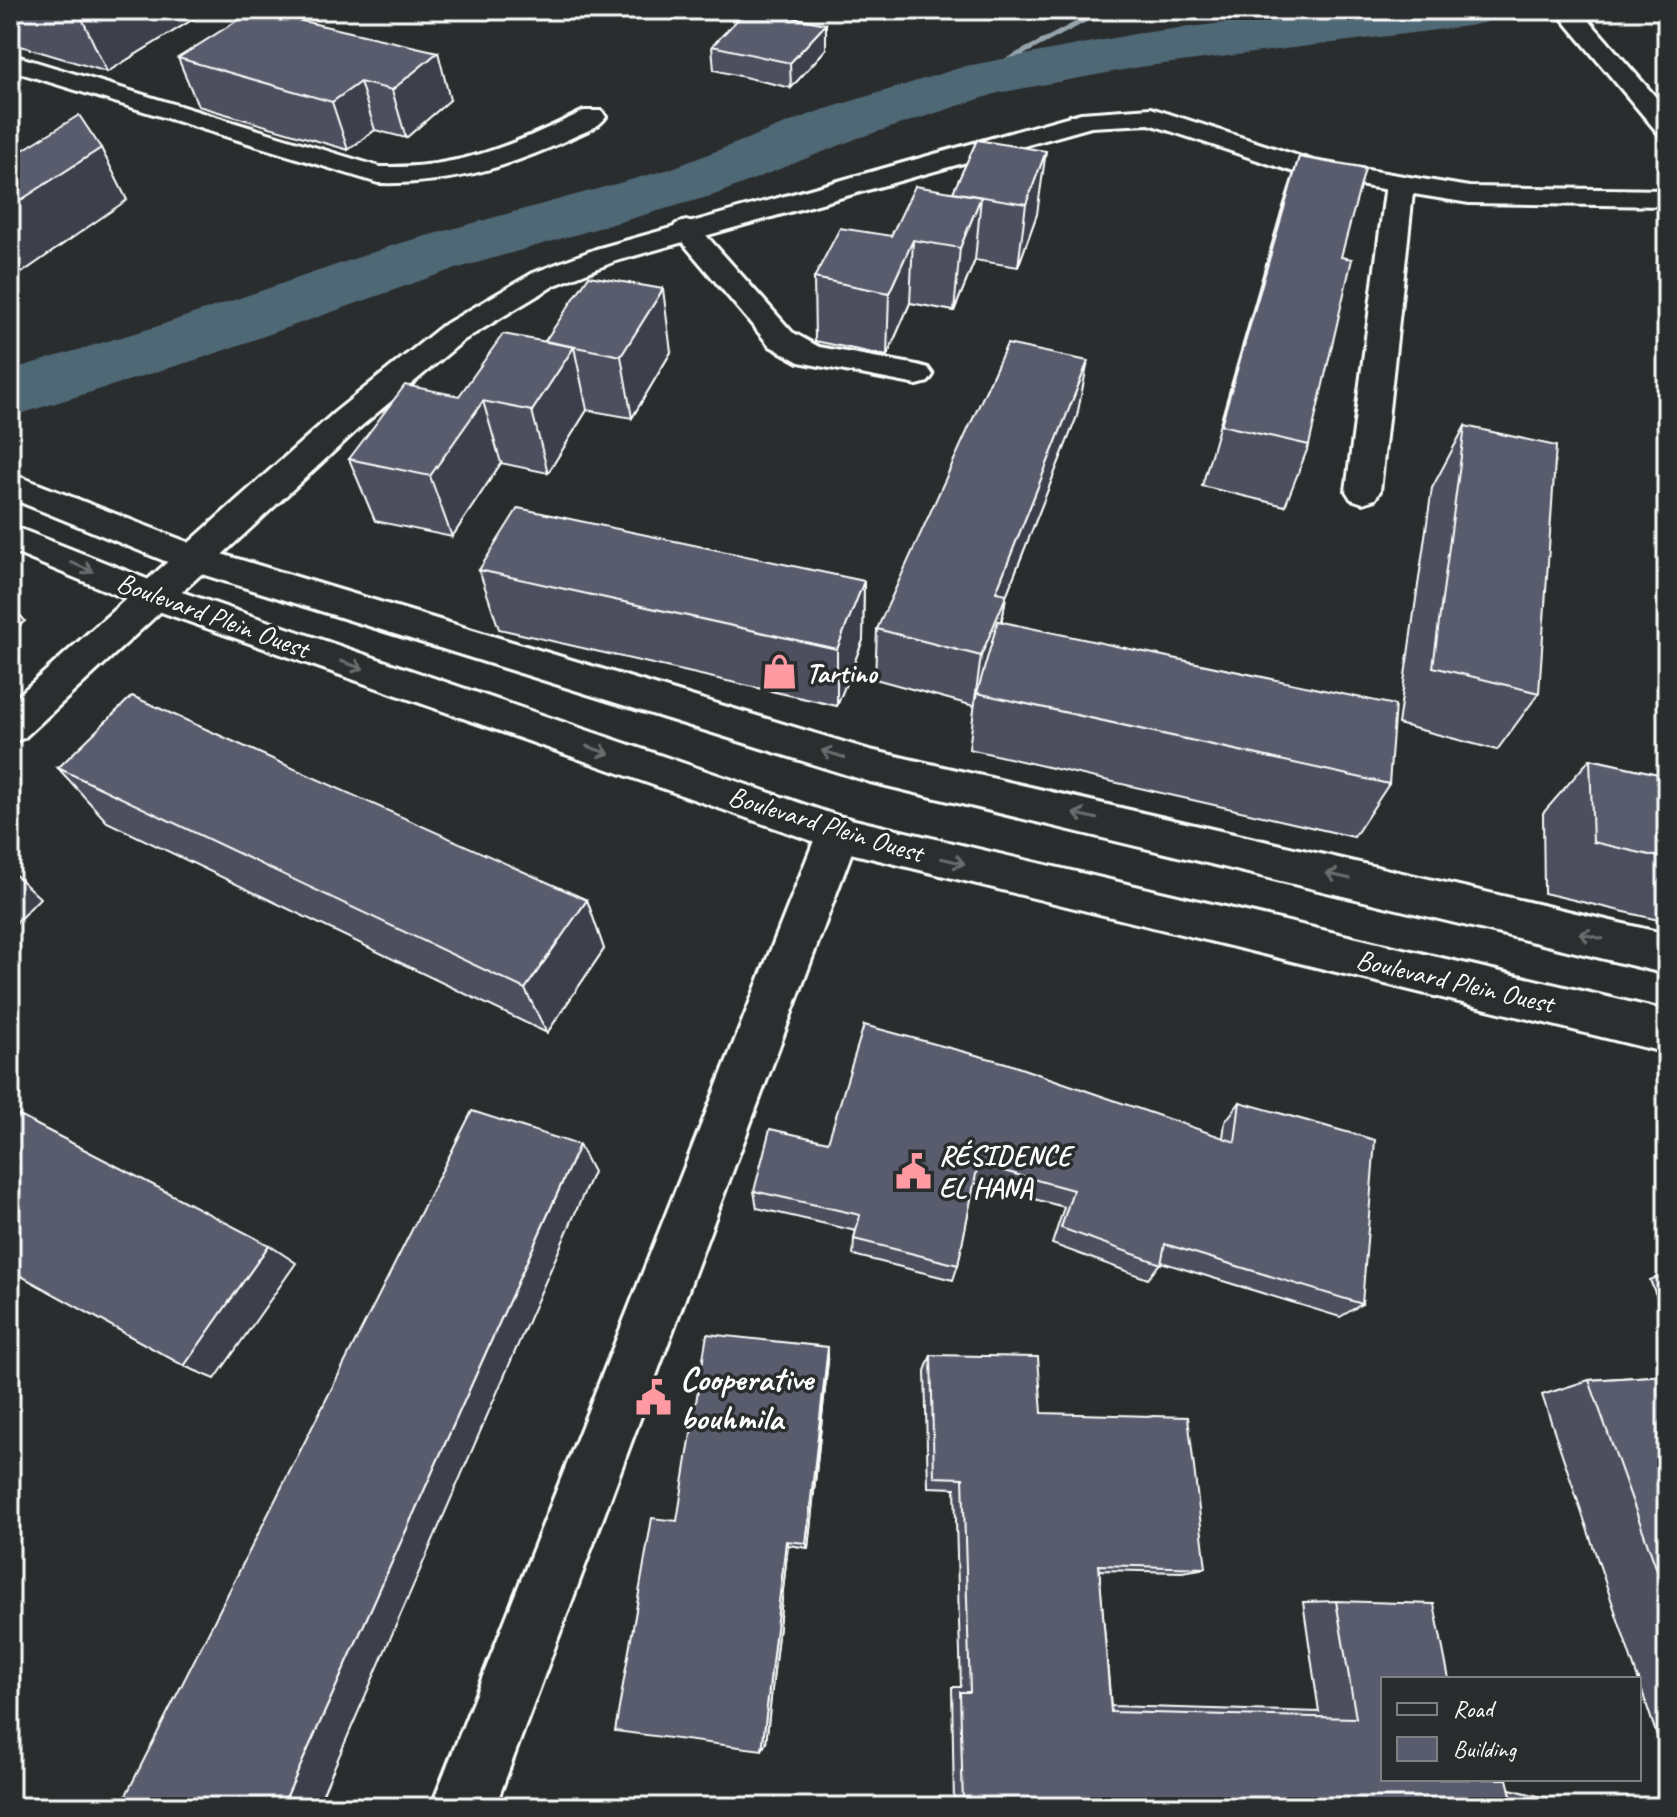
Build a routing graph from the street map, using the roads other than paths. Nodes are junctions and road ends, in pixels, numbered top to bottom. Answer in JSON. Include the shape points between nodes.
{"nodes":[{"id":1,"x":1569,"y":14,"type":"edge"},
{"id":2,"x":10,"y":62,"type":"edge"},
{"id":3,"x":593,"y":117,"type":"dead end"},
{"id":4,"x":1667,"y":127,"type":"edge"},
{"id":5,"x":1400,"y":184,"type":"junction"},
{"id":6,"x":1667,"y":198,"type":"edge"},
{"id":7,"x":686,"y":230,"type":"junction"},
{"id":8,"x":917,"y":375,"type":"dead end"},
{"id":9,"x":10,"y":485,"type":"edge"},
{"id":10,"x":1363,"y":491,"type":"dead end"},
{"id":11,"x":10,"y":537,"type":"edge"},
{"id":12,"x":195,"y":559,"type":"junction"},
{"id":13,"x":154,"y":596,"type":"junction"},
{"id":14,"x":10,"y":727,"type":"edge"},
{"id":15,"x":838,"y":833,"type":"junction"},
{"id":16,"x":1667,"y":954,"type":"edge"},
{"id":17,"x":1667,"y":1032,"type":"edge"},
{"id":18,"x":463,"y":1807,"type":"edge"}],
"edges":[{"from":1,"to":4,"type":"street"},
{"from":2,"to":3,"type":"street","via":[[378,175],[415,178],[461,172],[522,153]]},
{"from":5,"to":6,"type":"street","via":[[1469,195]]},
{"from":5,"to":7,"type":"street","via":[[1309,169],[1151,116],[1090,119]]},
{"from":5,"to":10,"type":"street"},
{"from":7,"to":8,"type":"street","via":[[781,339],[810,355]]},
{"from":7,"to":12,"type":"street","via":[[544,279],[453,333],[347,420]]},
{"from":9,"to":12,"type":"street","name":"Boulevard Plein Ouest"},
{"from":11,"to":13,"type":"street","name":"Boulevard Plein Ouest","one_way":true},
{"from":12,"to":13,"type":"street"},
{"from":16,"to":12,"type":"street","name":"Boulevard Plein Ouest","one_way":true,"via":[[870,766]]},
{"from":13,"to":14,"type":"street"},
{"from":13,"to":15,"type":"street","name":"Boulevard Plein Ouest","one_way":true},
{"from":15,"to":17,"type":"street","name":"Boulevard Plein Ouest","one_way":true},
{"from":15,"to":18,"type":"street"}]}
